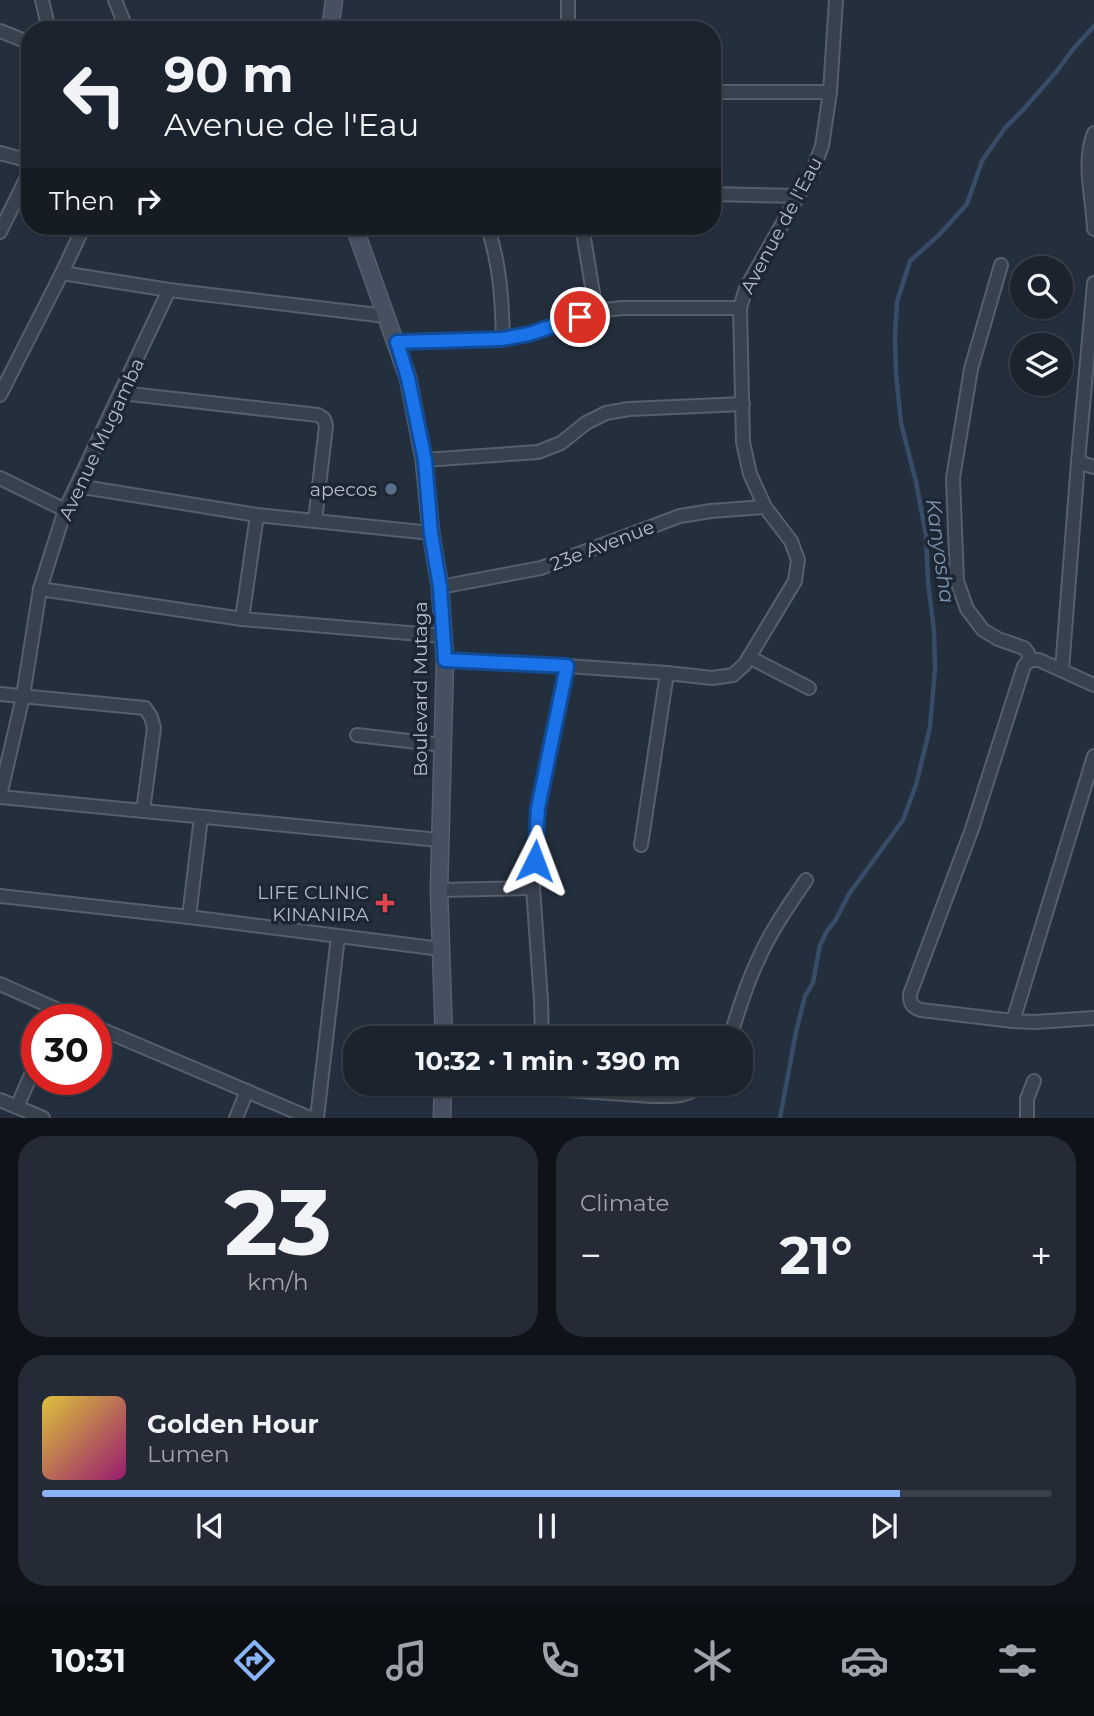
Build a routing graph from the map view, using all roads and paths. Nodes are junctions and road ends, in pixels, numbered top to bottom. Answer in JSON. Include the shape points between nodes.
{"nodes":[{"id":1,"x":42,"y":0,"type":"edge"},
{"id":2,"x":115,"y":0,"type":"edge"},
{"id":3,"x":334,"y":0,"type":"edge"},
{"id":4,"x":568,"y":0,"type":"edge"},
{"id":5,"x":836,"y":0,"type":"edge"},
{"id":6,"x":47,"y":21,"type":"edge"},
{"id":7,"x":123,"y":21,"type":"edge"},
{"id":8,"x":331,"y":21,"type":"edge"},
{"id":9,"x":568,"y":21,"type":"edge"},
{"id":10,"x":0,"y":31,"type":"edge"},
{"id":11,"x":21,"y":39,"type":"edge"},
{"id":12,"x":721,"y":92,"type":"edge"},
{"id":13,"x":830,"y":92,"type":"junction"},
{"id":14,"x":1094,"y":133,"type":"edge"},
{"id":15,"x":0,"y":153,"type":"edge"},
{"id":16,"x":21,"y":159,"type":"edge"},
{"id":17,"x":21,"y":190,"type":"edge"},
{"id":18,"x":721,"y":194,"type":"edge"},
{"id":19,"x":798,"y":196,"type":"junction"},
{"id":20,"x":1094,"y":229,"type":"edge"},
{"id":21,"x":0,"y":233,"type":"edge"},
{"id":22,"x":81,"y":235,"type":"edge"},
{"id":23,"x":357,"y":235,"type":"edge"},
{"id":24,"x":490,"y":235,"type":"edge"},
{"id":25,"x":583,"y":235,"type":"edge"},
{"id":26,"x":1001,"y":265,"type":"dead end"},
{"id":27,"x":62,"y":273,"type":"junction"},
{"id":28,"x":1094,"y":283,"type":"edge"},
{"id":29,"x":169,"y":290,"type":"junction"},
{"id":30,"x":740,"y":308,"type":"junction"},
{"id":31,"x":596,"y":311,"type":"junction"},
{"id":32,"x":386,"y":316,"type":"junction"},
{"id":33,"x":502,"y":339,"type":"junction"},
{"id":34,"x":397,"y":342,"type":"junction"},
{"id":35,"x":121,"y":393,"type":"junction"},
{"id":36,"x":0,"y":395,"type":"edge"},
{"id":37,"x":743,"y":404,"type":"junction"},
{"id":38,"x":425,"y":460,"type":"junction"},
{"id":39,"x":1078,"y":462,"type":"junction"},
{"id":40,"x":1094,"y":467,"type":"edge"},
{"id":41,"x":0,"y":478,"type":"edge"},
{"id":42,"x":77,"y":485,"type":"junction"},
{"id":43,"x":765,"y":507,"type":"junction"},
{"id":44,"x":65,"y":510,"type":"junction"},
{"id":45,"x":257,"y":515,"type":"junction"},
{"id":46,"x":316,"y":521,"type":"junction"},
{"id":47,"x":431,"y":533,"type":"junction"},
{"id":48,"x":440,"y":587,"type":"junction"},
{"id":49,"x":40,"y":589,"type":"junction"},
{"id":50,"x":242,"y":619,"type":"junction"},
{"id":51,"x":444,"y":636,"type":"junction"},
{"id":52,"x":749,"y":657,"type":"junction"},
{"id":53,"x":445,"y":660,"type":"junction"},
{"id":54,"x":1030,"y":660,"type":"junction"},
{"id":55,"x":567,"y":666,"type":"junction"},
{"id":56,"x":1062,"y":670,"type":"junction"},
{"id":57,"x":667,"y":673,"type":"junction"},
{"id":58,"x":1094,"y":685,"type":"edge"},
{"id":59,"x":809,"y":688,"type":"dead end"},
{"id":60,"x":0,"y":694,"type":"edge"},
{"id":61,"x":23,"y":696,"type":"junction"},
{"id":62,"x":357,"y":735,"type":"dead end"},
{"id":63,"x":443,"y":745,"type":"junction"},
{"id":64,"x":1094,"y":756,"type":"edge"},
{"id":65,"x":0,"y":797,"type":"edge"},
{"id":66,"x":144,"y":811,"type":"junction"},
{"id":67,"x":201,"y":817,"type":"junction"},
{"id":68,"x":439,"y":840,"type":"junction"},
{"id":69,"x":641,"y":845,"type":"dead end"},
{"id":70,"x":806,"y":880,"type":"dead end"},
{"id":71,"x":534,"y":888,"type":"junction"},
{"id":72,"x":439,"y":890,"type":"junction"},
{"id":73,"x":0,"y":896,"type":"edge"},
{"id":74,"x":189,"y":917,"type":"junction"},
{"id":75,"x":338,"y":936,"type":"junction"},
{"id":76,"x":441,"y":949,"type":"junction"},
{"id":77,"x":0,"y":984,"type":"edge"},
{"id":78,"x":36,"y":1004,"type":"edge"},
{"id":79,"x":1094,"y":1018,"type":"edge"},
{"id":80,"x":1013,"y":1021,"type":"junction"},
{"id":81,"x":444,"y":1026,"type":"edge"},
{"id":82,"x":542,"y":1026,"type":"edge"},
{"id":83,"x":734,"y":1026,"type":"edge"},
{"id":84,"x":112,"y":1034,"type":"edge"},
{"id":85,"x":1034,"y":1081,"type":"dead end"},
{"id":86,"x":247,"y":1091,"type":"junction"},
{"id":87,"x":22,"y":1095,"type":"edge"},
{"id":88,"x":443,"y":1096,"type":"edge"},
{"id":89,"x":0,"y":1100,"type":"edge"},
{"id":90,"x":17,"y":1107,"type":"junction"},
{"id":91,"x":43,"y":1118,"type":"edge"},
{"id":92,"x":236,"y":1118,"type":"edge"},
{"id":93,"x":310,"y":1118,"type":"edge"},
{"id":94,"x":317,"y":1118,"type":"edge"},
{"id":95,"x":442,"y":1118,"type":"edge"},
{"id":96,"x":1027,"y":1118,"type":"edge"}],
"edges":[{"from":1,"to":6,"type":"street"},
{"from":2,"to":7,"type":"street"},
{"from":3,"to":8,"type":"street"},
{"from":4,"to":9,"type":"street"},
{"from":5,"to":13,"type":"street","name":"Avenue de l'Eau"},
{"from":10,"to":11,"type":"street"},
{"from":12,"to":13,"type":"street"},
{"from":13,"to":19,"type":"street","name":"Avenue de l'Eau","via":[[822,146]]},
{"from":14,"to":20,"type":"street","via":[[1088,167]]},
{"from":15,"to":16,"type":"street"},
{"from":17,"to":21,"type":"street"},
{"from":18,"to":19,"type":"street"},
{"from":19,"to":30,"type":"street","name":"Avenue de l'Eau","via":[[755,269]]},
{"from":22,"to":27,"type":"street"},
{"from":23,"to":32,"type":"street","name":"Boulevard Mutaga"},
{"from":24,"to":33,"type":"street","via":[[501,289]]},
{"from":25,"to":31,"type":"street"},
{"from":26,"to":54,"type":"street","via":[[971,369],[953,478],[957,581],[967,609],[983,630],[1024,648]]},
{"from":27,"to":29,"type":"street"},
{"from":27,"to":36,"type":"street"},
{"from":28,"to":39,"type":"street"},
{"from":29,"to":32,"type":"street"},
{"from":29,"to":35,"type":"street","name":"Avenue Mugamba"},
{"from":30,"to":31,"type":"street"},
{"from":30,"to":37,"type":"street","name":"Avenue de l'Eau"},
{"from":31,"to":33,"type":"street"},
{"from":32,"to":34,"type":"street","name":"Boulevard Mutaga"},
{"from":33,"to":34,"type":"street"},
{"from":34,"to":38,"type":"street","name":"Boulevard Mutaga"},
{"from":35,"to":42,"type":"street","name":"Avenue Mugamba"},
{"from":35,"to":46,"type":"street","via":[[318,415],[326,426]]},
{"from":37,"to":38,"type":"street","via":[[629,409],[596,418],[561,443],[538,452]]},
{"from":37,"to":43,"type":"street","name":"Avenue de l'Eau","via":[[750,474]]},
{"from":38,"to":47,"type":"street","name":"Boulevard Mutaga"},
{"from":39,"to":40,"type":"street"},
{"from":39,"to":56,"type":"street"},
{"from":41,"to":44,"type":"street"},
{"from":42,"to":44,"type":"street","name":"Avenue Mugamba"},
{"from":42,"to":45,"type":"street"},
{"from":43,"to":48,"type":"street","name":"23e Avenue","via":[[680,516],[541,568]]},
{"from":43,"to":52,"type":"street","name":"Avenue de l'Eau","via":[[798,560],[795,582]]},
{"from":44,"to":49,"type":"street","name":"Avenue Mugamba"},
{"from":45,"to":46,"type":"street"},
{"from":45,"to":50,"type":"street"},
{"from":46,"to":47,"type":"street"},
{"from":47,"to":48,"type":"street","name":"Boulevard Mutaga"},
{"from":48,"to":51,"type":"street","name":"Boulevard Mutaga"},
{"from":49,"to":50,"type":"street"},
{"from":49,"to":61,"type":"street","name":"Avenue Mugamba"},
{"from":50,"to":51,"type":"street"},
{"from":51,"to":53,"type":"street","name":"Boulevard Mutaga"},
{"from":52,"to":57,"type":"street","name":"Avenue de l'Eau","via":[[733,675],[712,678]]},
{"from":52,"to":59,"type":"street"},
{"from":53,"to":55,"type":"street","name":"Avenue de l'Eau"},
{"from":53,"to":63,"type":"street","name":"Boulevard Mutaga"},
{"from":54,"to":56,"type":"street"},
{"from":54,"to":80,"type":"street","via":[[1024,666],[972,829],[910,994],[910,1002],[920,1010]]},
{"from":55,"to":57,"type":"street","name":"Avenue de l'Eau"},
{"from":55,"to":71,"type":"street","via":[[538,808]]},
{"from":56,"to":58,"type":"street"},
{"from":57,"to":69,"type":"street"},
{"from":60,"to":61,"type":"street"},
{"from":61,"to":65,"type":"street","name":"Avenue Mugamba"},
{"from":61,"to":66,"type":"street","via":[[145,708],[154,728]]},
{"from":62,"to":63,"type":"street"},
{"from":63,"to":68,"type":"street","name":"Boulevard Mutaga"},
{"from":64,"to":80,"type":"street"},
{"from":65,"to":66,"type":"street"},
{"from":66,"to":67,"type":"street"},
{"from":67,"to":68,"type":"street"},
{"from":67,"to":74,"type":"street"},
{"from":68,"to":72,"type":"street","name":"Boulevard Mutaga"},
{"from":70,"to":83,"type":"street","via":[[758,959]]},
{"from":71,"to":72,"type":"street"},
{"from":71,"to":82,"type":"street"},
{"from":72,"to":76,"type":"street","name":"Boulevard Mutaga"},
{"from":73,"to":74,"type":"street"},
{"from":74,"to":75,"type":"street"},
{"from":75,"to":76,"type":"street"},
{"from":75,"to":94,"type":"street"},
{"from":76,"to":81,"type":"street","name":"Boulevard Mutaga"},
{"from":77,"to":78,"type":"street"},
{"from":79,"to":80,"type":"street"},
{"from":84,"to":86,"type":"street"},
{"from":85,"to":96,"type":"street","via":[[1027,1099]]},
{"from":86,"to":92,"type":"street"},
{"from":86,"to":93,"type":"street"},
{"from":87,"to":90,"type":"street"},
{"from":88,"to":95,"type":"street"},
{"from":89,"to":90,"type":"street"},
{"from":90,"to":91,"type":"street"}]}
